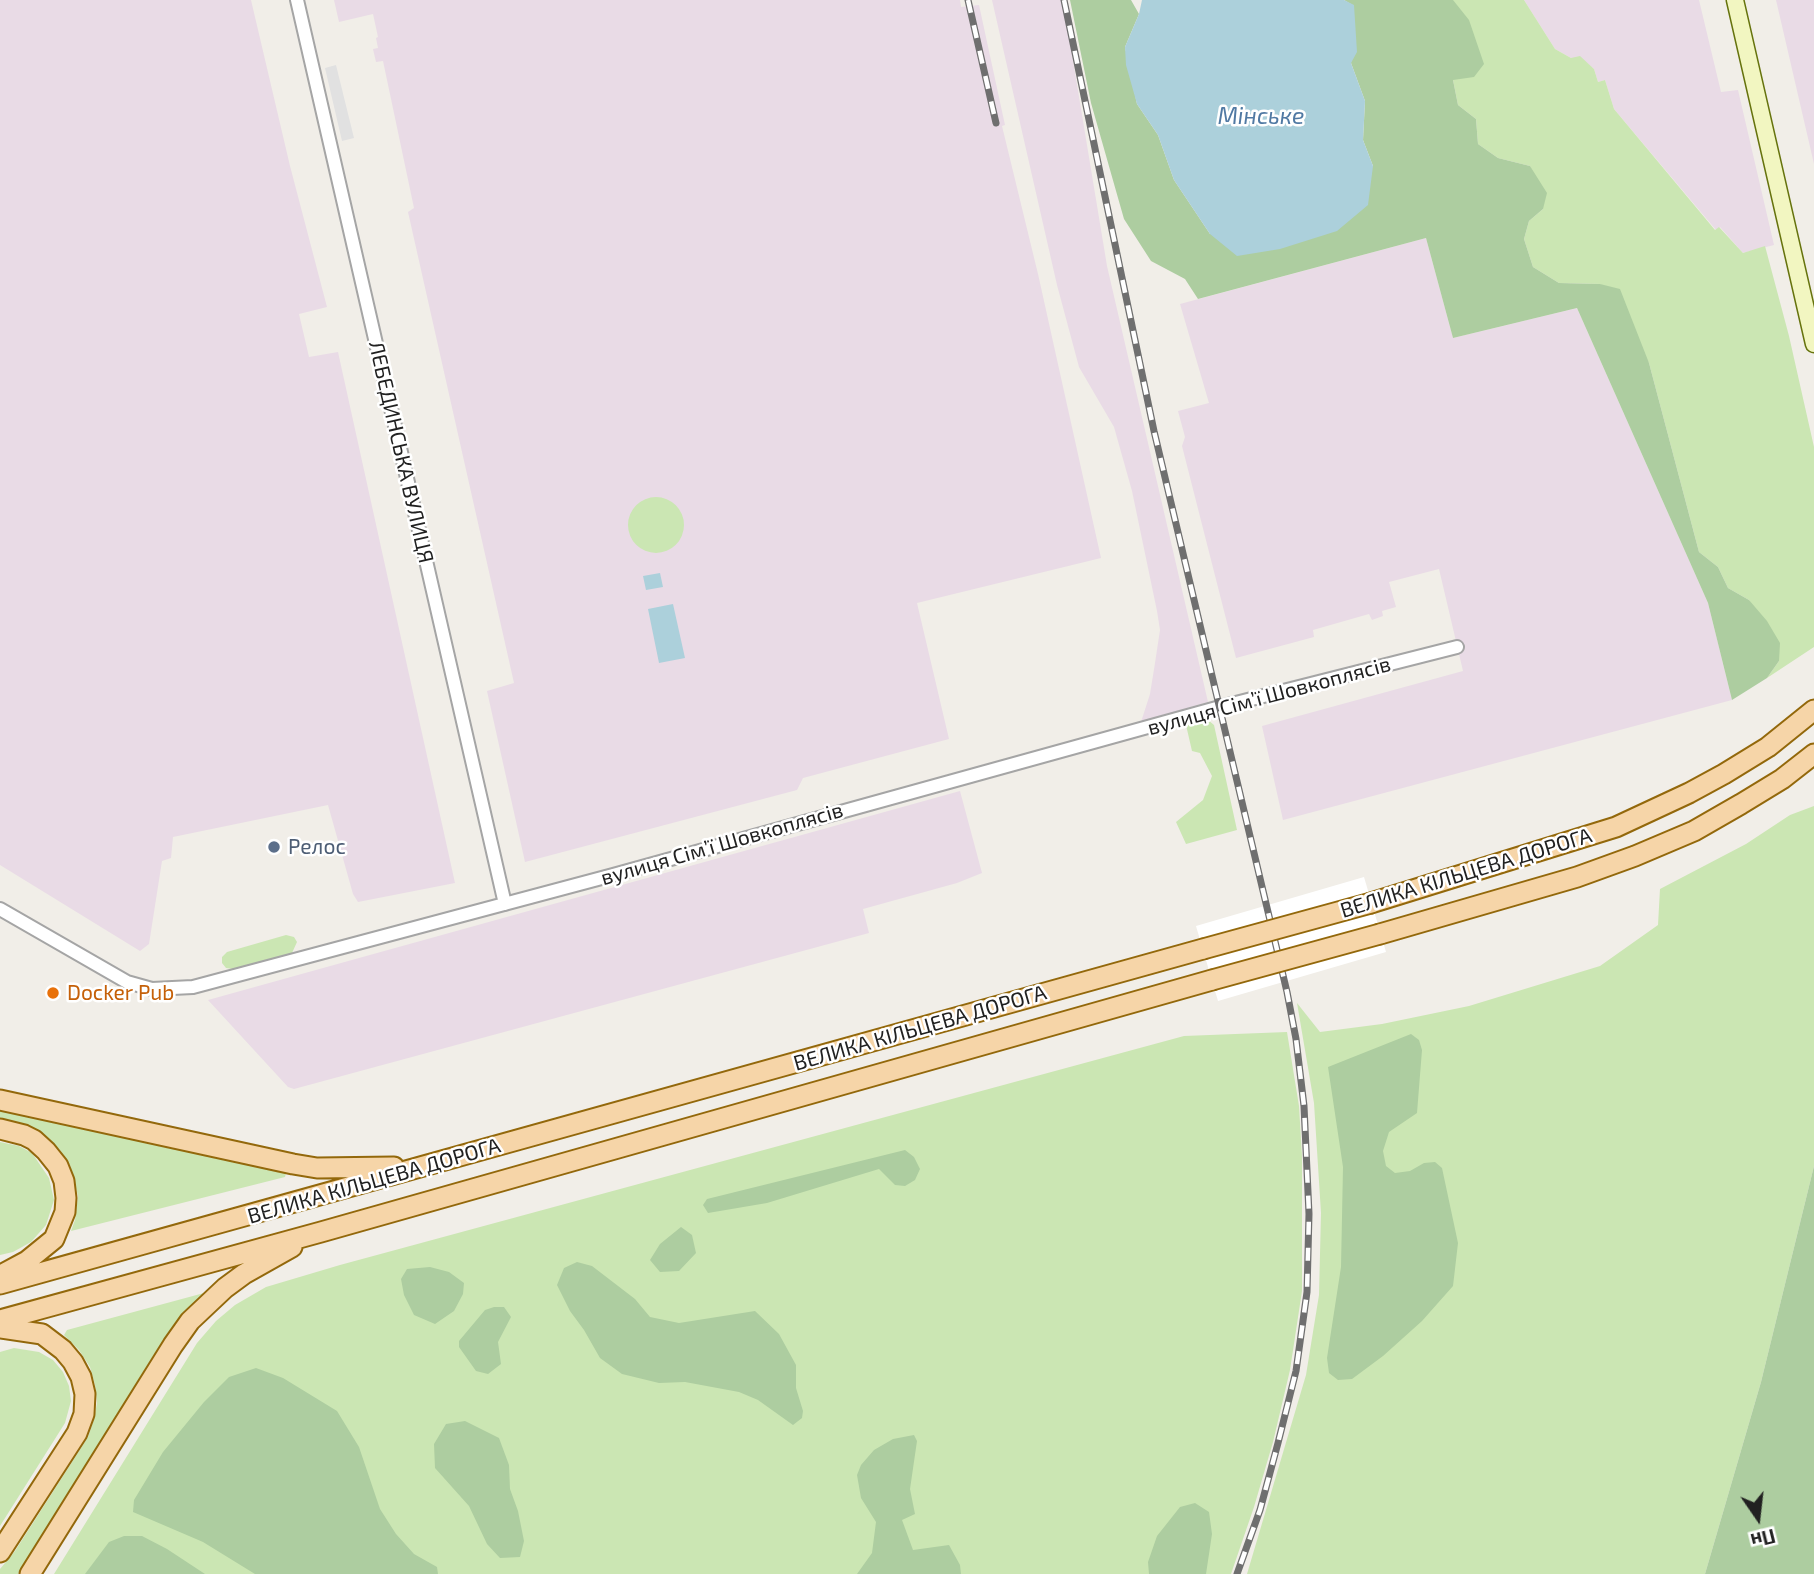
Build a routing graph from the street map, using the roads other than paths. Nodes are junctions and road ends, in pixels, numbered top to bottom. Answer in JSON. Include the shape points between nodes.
{"nodes":[{"id":1,"x":298,"y":0,"type":"edge"},
{"id":2,"x":1735,"y":0,"type":"edge"},
{"id":3,"x":1814,"y":344,"type":"edge"},
{"id":4,"x":1457,"y":647,"type":"dead end"},
{"id":5,"x":1814,"y":710,"type":"edge"},
{"id":6,"x":1814,"y":754,"type":"edge"},
{"id":7,"x":505,"y":904,"type":"junction"},
{"id":8,"x":0,"y":909,"type":"edge"},
{"id":9,"x":0,"y":1100,"type":"edge"},
{"id":10,"x":0,"y":1129,"type":"edge"},
{"id":11,"x":430,"y":1165,"type":"junction"},
{"id":12,"x":321,"y":1232,"type":"junction"},
{"id":13,"x":0,"y":1276,"type":"edge"},
{"id":14,"x":0,"y":1284,"type":"edge"},
{"id":15,"x":0,"y":1320,"type":"edge"},
{"id":16,"x":0,"y":1328,"type":"edge"},
{"id":17,"x":0,"y":1552,"type":"edge"},
{"id":18,"x":30,"y":1574,"type":"edge"}],
"edges":[{"from":1,"to":7,"type":"street","name":"ЛЕБЕДИНСЬКА ВУЛИЦЯ"},
{"from":2,"to":3,"type":"main road"},
{"from":4,"to":7,"type":"street","name":"вулиця Сімʼї Шовкоплясів","via":[[1220,707]]},
{"from":5,"to":11,"type":"main road","name":"ВЕЛИКА КІЛЬЦЕВА ДОРОГА","bridge":true,"via":[[1724,774],[1616,827],[1371,903]]},
{"from":6,"to":12,"type":"main road","name":"ВЕЛИКА КІЛЬЦЕВА ДОРОГА","bridge":true,"via":[[1782,779],[1694,831],[1577,877]]},
{"from":7,"to":8,"type":"street","name":"вулиця Сімʼї Шовкоплясів","via":[[175,990],[127,982]]},
{"from":9,"to":11,"type":"main road","via":[[317,1168]]},
{"from":10,"to":13,"type":"main road","via":[[24,1135],[46,1151],[61,1173],[66,1198],[54,1239]]},
{"from":11,"to":14,"type":"main road","name":"ВЕЛИКА КІЛЬЦЕВА ДОРОГА"},
{"from":12,"to":15,"type":"main road","name":"ВЕЛИКА КІЛЬЦЕВА ДОРОГА"},
{"from":12,"to":18,"type":"main road","via":[[244,1274],[190,1321]]},
{"from":16,"to":17,"type":"main road","via":[[42,1334],[63,1350],[74,1362],[85,1394],[77,1433]]}]}
